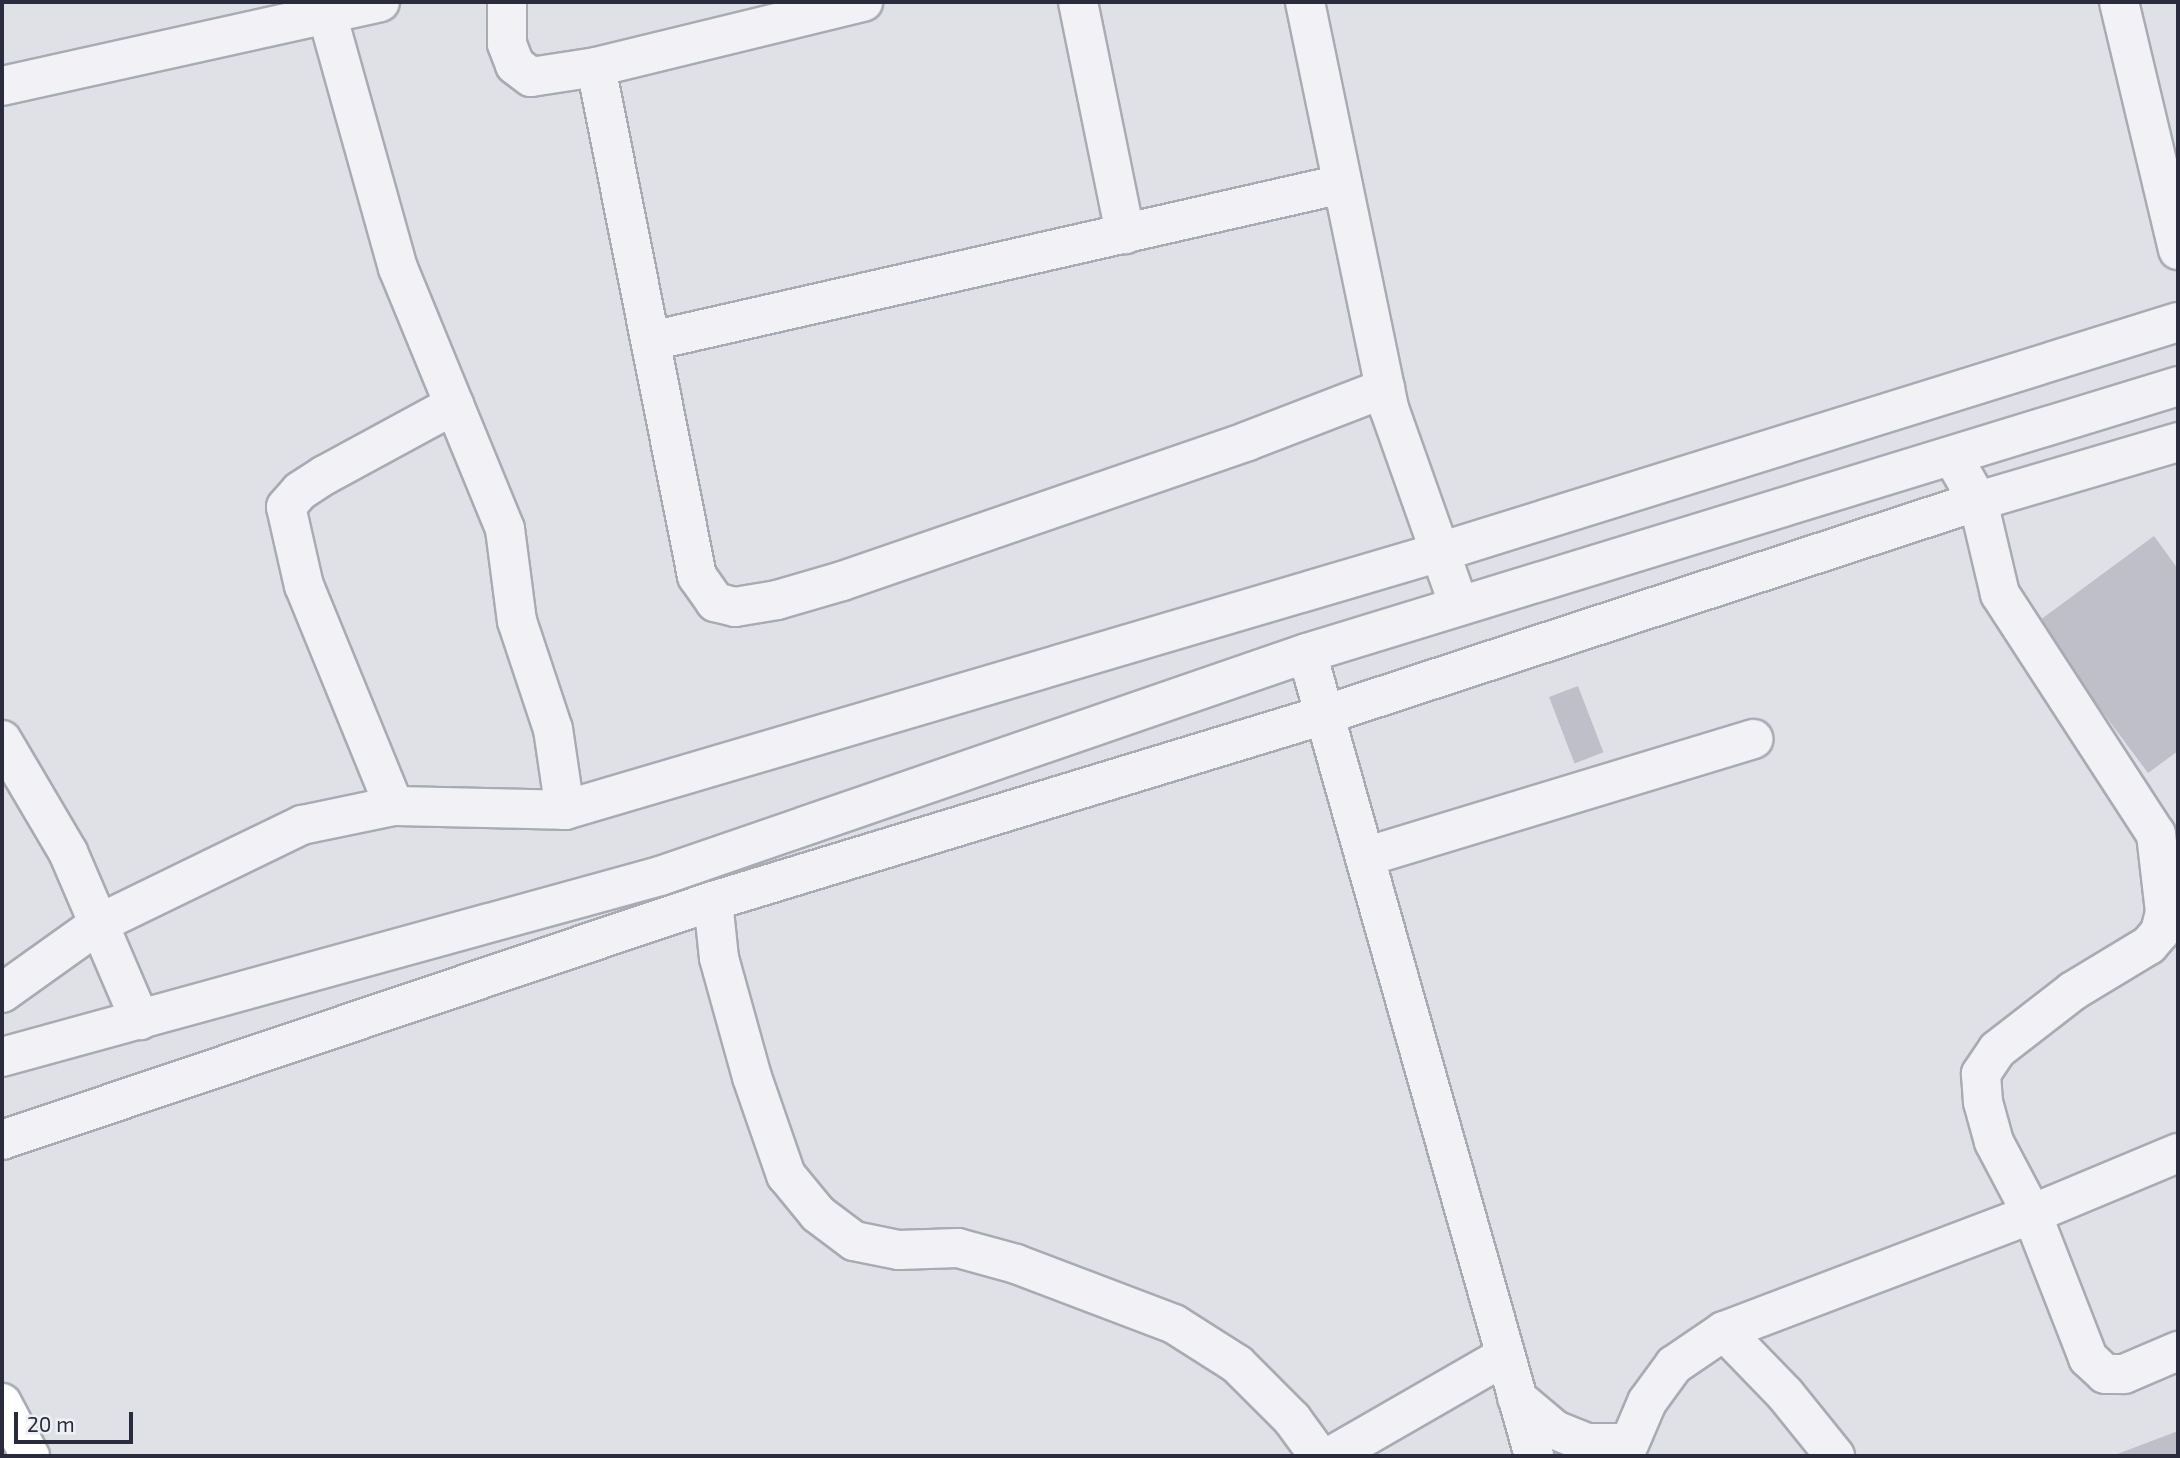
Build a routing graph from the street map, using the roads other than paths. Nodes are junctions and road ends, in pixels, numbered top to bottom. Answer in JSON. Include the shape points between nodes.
{"nodes":[{"id":1,"x":380,"y":2,"type":"edge"},
{"id":2,"x":507,"y":2,"type":"edge"},
{"id":3,"x":863,"y":2,"type":"edge"},
{"id":4,"x":1078,"y":2,"type":"edge"},
{"id":5,"x":1305,"y":2,"type":"edge"},
{"id":6,"x":2119,"y":2,"type":"edge"},
{"id":7,"x":327,"y":14,"type":"junction"},
{"id":8,"x":596,"y":67,"type":"junction"},
{"id":9,"x":2,"y":86,"type":"edge"},
{"id":10,"x":1342,"y":184,"type":"junction"},
{"id":11,"x":1125,"y":234,"type":"junction"},
{"id":12,"x":2178,"y":250,"type":"edge"},
{"id":13,"x":2178,"y":322,"type":"edge"},
{"id":14,"x":651,"y":341,"type":"junction"},
{"id":15,"x":2178,"y":386,"type":"edge"},
{"id":16,"x":1385,"y":388,"type":"junction"},
{"id":17,"x":454,"y":405,"type":"junction"},
{"id":18,"x":2178,"y":442,"type":"edge"},
{"id":19,"x":1952,"y":456,"type":"junction"},
{"id":20,"x":1978,"y":501,"type":"junction"},
{"id":21,"x":1440,"y":552,"type":"junction"},
{"id":22,"x":1459,"y":606,"type":"junction"},
{"id":23,"x":1307,"y":653,"type":"junction"},
{"id":24,"x":1324,"y":715,"type":"junction"},
{"id":25,"x":1753,"y":739,"type":"dead end"},
{"id":26,"x":2,"y":740,"type":"edge"},
{"id":27,"x":394,"y":806,"type":"junction"},
{"id":28,"x":565,"y":810,"type":"junction"},
{"id":29,"x":1366,"y":857,"type":"junction"},
{"id":30,"x":713,"y":901,"type":"junction"},
{"id":31,"x":100,"y":923,"type":"junction"},
{"id":32,"x":2,"y":993,"type":"edge"},
{"id":33,"x":140,"y":1020,"type":"junction"},
{"id":34,"x":2,"y":1057,"type":"edge"},
{"id":35,"x":2,"y":1140,"type":"edge"},
{"id":36,"x":2178,"y":1153,"type":"edge"},
{"id":37,"x":2032,"y":1214,"type":"junction"},
{"id":38,"x":1724,"y":1331,"type":"junction"},
{"id":39,"x":2178,"y":1351,"type":"edge"},
{"id":40,"x":1505,"y":1356,"type":"junction"},
{"id":41,"x":1517,"y":1398,"type":"junction"},
{"id":42,"x":2,"y":1403,"type":"edge"},
{"id":43,"x":1625,"y":1450,"type":"edge"},
{"id":44,"x":30,"y":1456,"type":"edge"},
{"id":45,"x":1320,"y":1456,"type":"edge"},
{"id":46,"x":1331,"y":1456,"type":"edge"},
{"id":47,"x":1534,"y":1456,"type":"edge"},
{"id":48,"x":1835,"y":1456,"type":"edge"}],
"edges":[{"from":1,"to":7,"type":"street"},
{"from":2,"to":8,"type":"street","via":[[507,44],[515,65],[531,77]]},
{"from":3,"to":8,"type":"street"},
{"from":4,"to":11,"type":"street"},
{"from":5,"to":10,"type":"street"},
{"from":6,"to":12,"type":"street"},
{"from":7,"to":9,"type":"street"},
{"from":7,"to":17,"type":"street","via":[[398,268]]},
{"from":8,"to":14,"type":"street"},
{"from":10,"to":11,"type":"street"},
{"from":10,"to":16,"type":"street"},
{"from":11,"to":14,"type":"street"},
{"from":13,"to":21,"type":"street"},
{"from":14,"to":16,"type":"street","via":[[697,576],[715,602],[735,607],[842,581],[1248,441]]},
{"from":15,"to":19,"type":"street"},
{"from":16,"to":21,"type":"street"},
{"from":17,"to":27,"type":"street","via":[[325,475],[300,491],[286,508],[304,586]]},
{"from":17,"to":28,"type":"street","via":[[505,529],[517,621],[554,729]]},
{"from":18,"to":20,"type":"street"},
{"from":19,"to":20,"type":"street"},
{"from":19,"to":22,"type":"street"},
{"from":20,"to":24,"type":"street"},
{"from":20,"to":37,"type":"street","via":[[2000,594],[2156,834],[2165,912],[2160,932],[2149,945],[2074,991],[1997,1050],[1981,1074],[1994,1142]]},
{"from":21,"to":22,"type":"street"},
{"from":21,"to":28,"type":"street"},
{"from":22,"to":23,"type":"street"},
{"from":23,"to":24,"type":"street"},
{"from":23,"to":33,"type":"street","via":[[660,876]]},
{"from":24,"to":29,"type":"street"},
{"from":24,"to":30,"type":"street"},
{"from":25,"to":29,"type":"street"},
{"from":26,"to":31,"type":"street","via":[[68,852]]},
{"from":27,"to":28,"type":"street"},
{"from":27,"to":31,"type":"street","via":[[302,825]]},
{"from":29,"to":40,"type":"street"},
{"from":30,"to":35,"type":"street"},
{"from":30,"to":45,"type":"street","via":[[719,958],[752,1077],[786,1175],[818,1214],[854,1241],[899,1250],[958,1248],[1016,1264],[1174,1324],[1237,1364],[1292,1419]]},
{"from":31,"to":32,"type":"street"},
{"from":31,"to":33,"type":"street"},
{"from":33,"to":34,"type":"street"},
{"from":36,"to":37,"type":"street"},
{"from":37,"to":38,"type":"street"},
{"from":37,"to":39,"type":"street","via":[[2088,1357],[2105,1374],[2124,1374]]},
{"from":38,"to":43,"type":"street","via":[[1674,1365],[1647,1402]]},
{"from":38,"to":48,"type":"street","via":[[1785,1394]]},
{"from":40,"to":41,"type":"street"},
{"from":40,"to":46,"type":"street"},
{"from":41,"to":43,"type":"street","via":[[1555,1430]]},
{"from":41,"to":47,"type":"street"},
{"from":42,"to":44,"type":"main road"}]}
